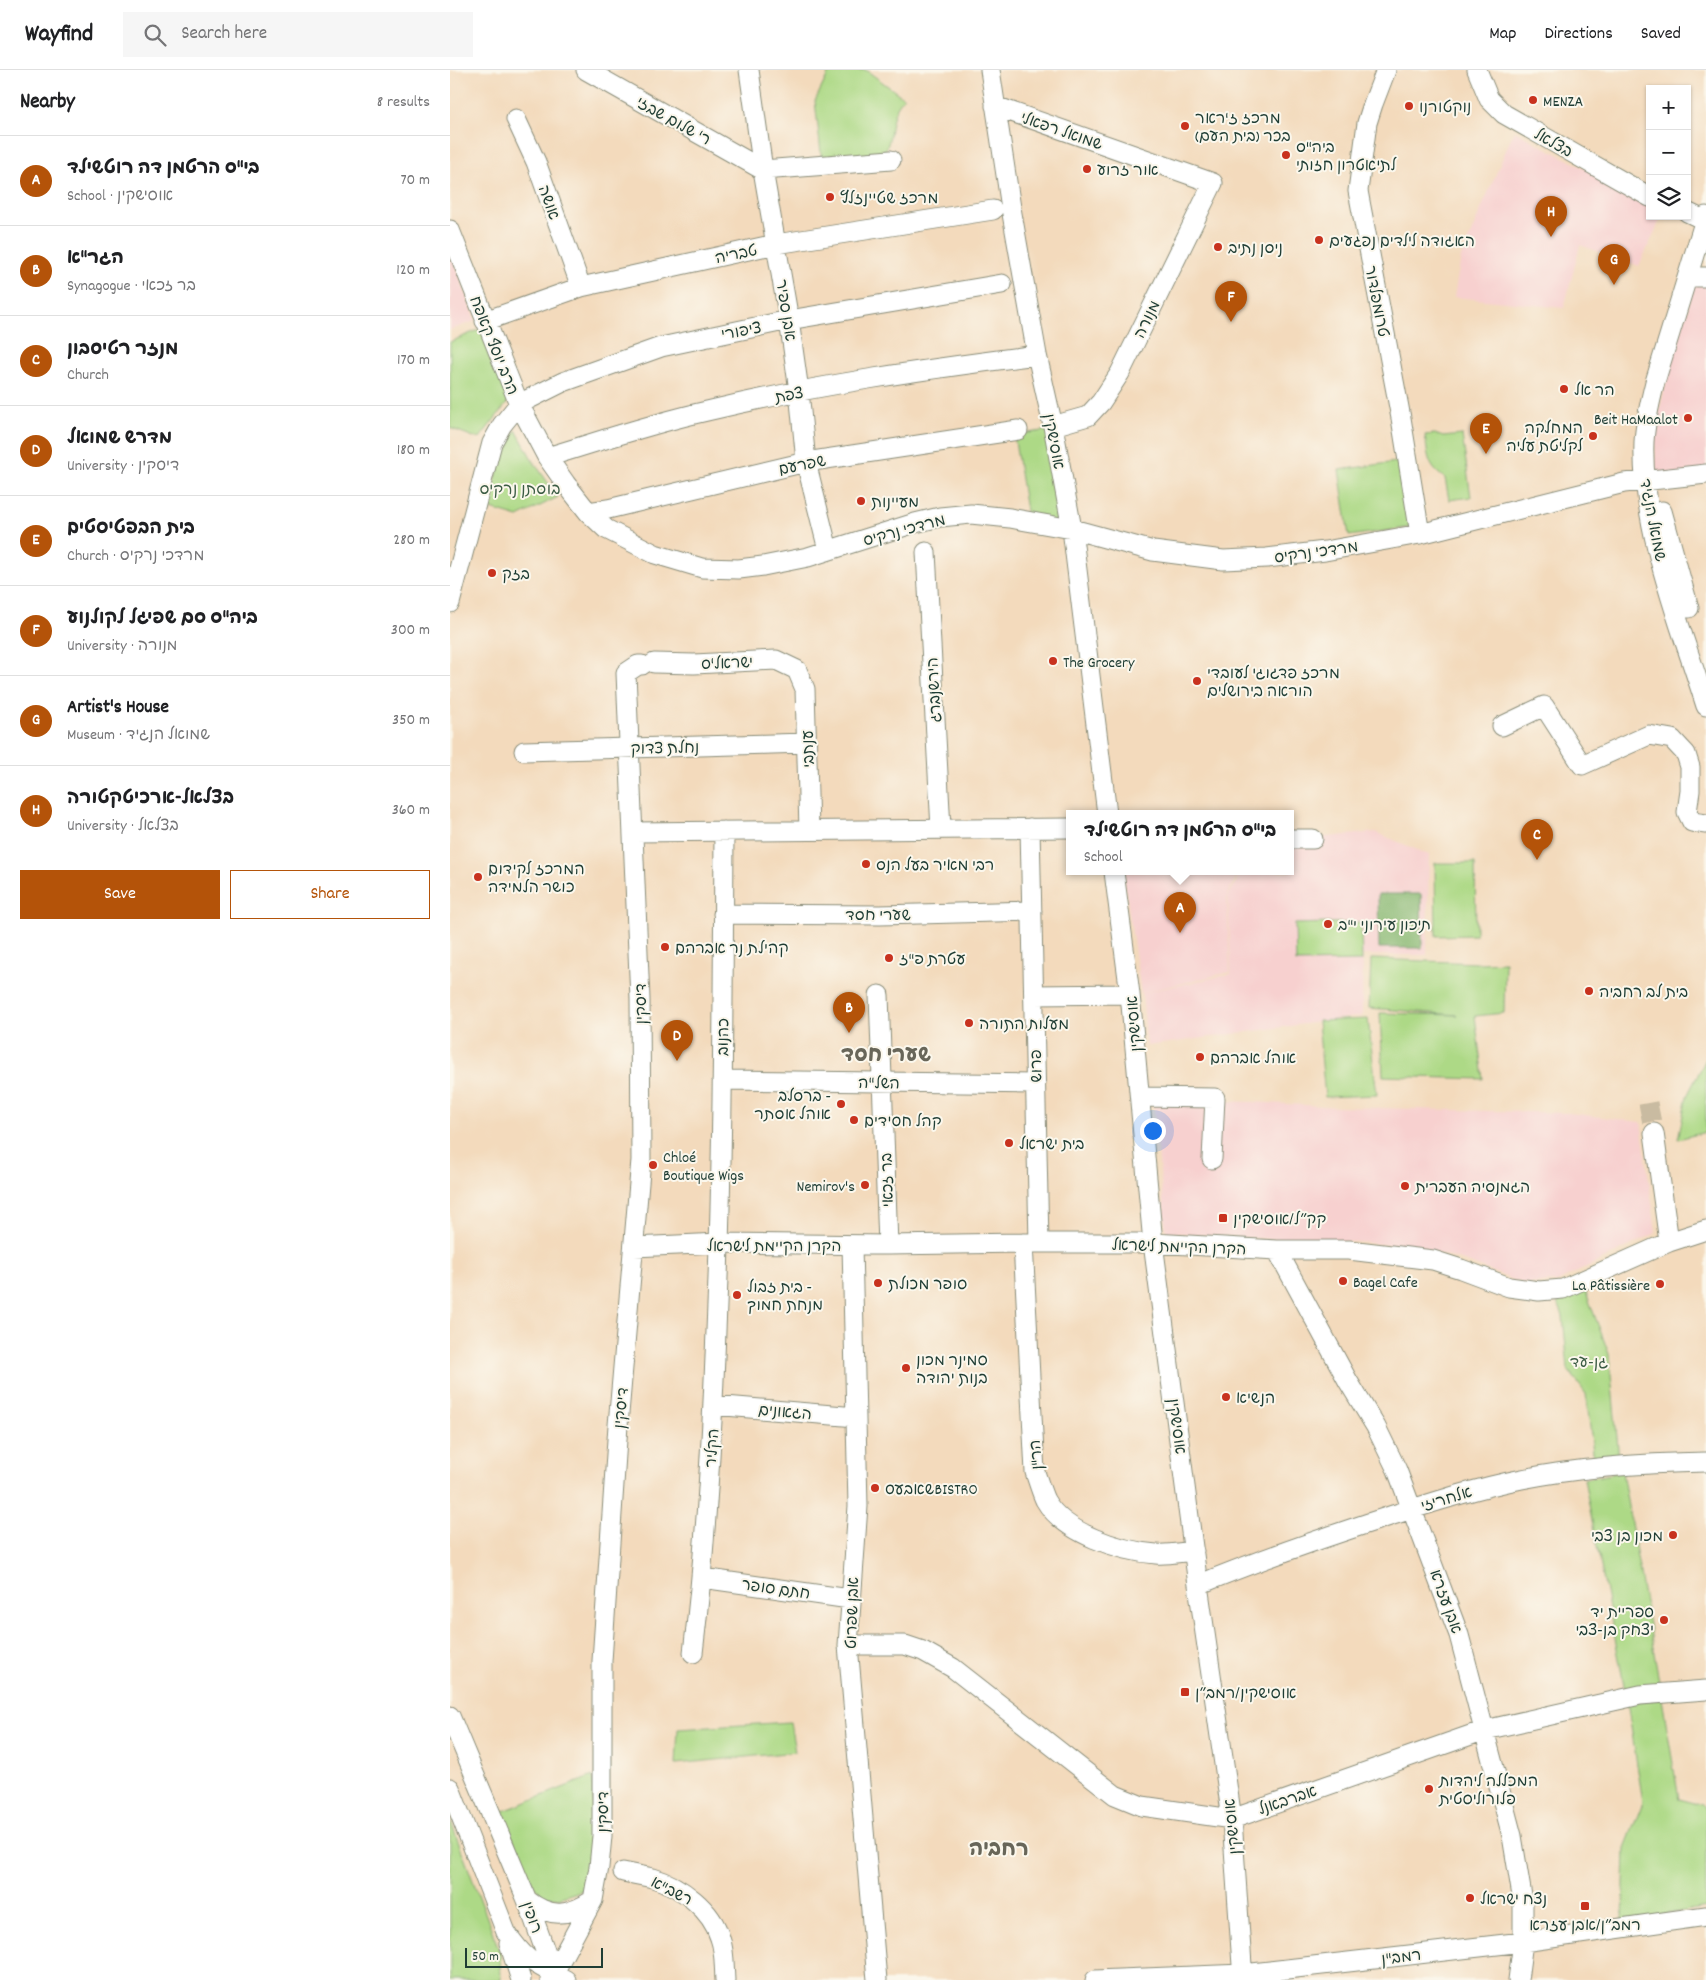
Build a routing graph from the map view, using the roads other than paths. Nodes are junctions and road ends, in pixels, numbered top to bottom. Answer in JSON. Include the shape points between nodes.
{"nodes":[{"id":1,"x":586,"y":70,"type":"edge"},
{"id":2,"x":749,"y":70,"type":"edge"},
{"id":3,"x":990,"y":70,"type":"edge"},
{"id":4,"x":1386,"y":70,"type":"edge"},
{"id":5,"x":1477,"y":70,"type":"edge"},
{"id":6,"x":995,"y":106,"type":"junction"},
{"id":7,"x":516,"y":119,"type":"dead end"},
{"id":8,"x":891,"y":160,"type":"dead end"},
{"id":9,"x":763,"y":170,"type":"junction"},
{"id":10,"x":1213,"y":183,"type":"joint"},
{"id":11,"x":1646,"y":195,"type":"edge"},
{"id":12,"x":993,"y":210,"type":"dead end"},
{"id":13,"x":1699,"y":216,"type":"edge"},
{"id":14,"x":450,"y":230,"type":"edge"},
{"id":15,"x":776,"y":244,"type":"junction"},
{"id":16,"x":1706,"y":250,"type":"edge"},
{"id":17,"x":1702,"y":277,"type":"edge"},
{"id":18,"x":1002,"y":284,"type":"dead end"},
{"id":19,"x":581,"y":287,"type":"junction"},
{"id":20,"x":789,"y":320,"type":"junction"},
{"id":21,"x":485,"y":321,"type":"junction"},
{"id":22,"x":1037,"y":355,"type":"junction"},
{"id":23,"x":800,"y":392,"type":"junction"},
{"id":24,"x":519,"y":404,"type":"junction"},
{"id":25,"x":1053,"y":426,"type":"junction"},
{"id":26,"x":1018,"y":430,"type":"dead end"},
{"id":27,"x":547,"y":457,"type":"junction"},
{"id":28,"x":806,"y":462,"type":"junction"},
{"id":29,"x":1706,"y":474,"type":"edge"},
{"id":30,"x":1650,"y":479,"type":"junction"},
{"id":31,"x":588,"y":512,"type":"junction"},
{"id":32,"x":1072,"y":529,"type":"junction"},
{"id":33,"x":1420,"y":534,"type":"junction"},
{"id":34,"x":828,"y":550,"type":"junction"},
{"id":35,"x":926,"y":552,"type":"dead end"},
{"id":36,"x":450,"y":603,"type":"edge"},
{"id":37,"x":1706,"y":664,"type":"edge"},
{"id":38,"x":641,"y":667,"type":"joint"},
{"id":39,"x":797,"y":670,"type":"joint"},
{"id":40,"x":1706,"y":706,"type":"edge"},
{"id":41,"x":1502,"y":726,"type":"dead end"},
{"id":42,"x":806,"y":744,"type":"junction"},
{"id":43,"x":630,"y":748,"type":"junction"},
{"id":44,"x":524,"y":751,"type":"dead end"},
{"id":45,"x":1107,"y":810,"type":"edge"},
{"id":46,"x":1706,"y":824,"type":"edge"},
{"id":47,"x":1030,"y":828,"type":"junction"},
{"id":48,"x":1066,"y":828,"type":"edge"},
{"id":49,"x":941,"y":829,"type":"junction"},
{"id":50,"x":809,"y":830,"type":"junction"},
{"id":51,"x":724,"y":831,"type":"junction"},
{"id":52,"x":634,"y":832,"type":"junction"},
{"id":53,"x":1294,"y":839,"type":"edge"},
{"id":54,"x":1314,"y":840,"type":"dead end"},
{"id":55,"x":1114,"y":875,"type":"edge"},
{"id":56,"x":1032,"y":912,"type":"junction"},
{"id":57,"x":724,"y":914,"type":"junction"},
{"id":58,"x":1130,"y":994,"type":"junction"},
{"id":59,"x":879,"y":995,"type":"dead end"},
{"id":60,"x":1034,"y":995,"type":"junction"},
{"id":61,"x":722,"y":1080,"type":"junction"},
{"id":62,"x":882,"y":1082,"type":"junction"},
{"id":63,"x":1036,"y":1084,"type":"junction"},
{"id":64,"x":1140,"y":1097,"type":"junction"},
{"id":65,"x":1654,"y":1133,"type":"tunnel mouth"},
{"id":66,"x":1212,"y":1159,"type":"dead end"},
{"id":67,"x":1706,"y":1230,"type":"edge"},
{"id":68,"x":1669,"y":1242,"type":"junction"},
{"id":69,"x":720,"y":1243,"type":"junction"},
{"id":70,"x":1031,"y":1243,"type":"junction"},
{"id":71,"x":1153,"y":1243,"type":"junction"},
{"id":72,"x":852,"y":1245,"type":"junction"},
{"id":73,"x":888,"y":1245,"type":"junction"},
{"id":74,"x":634,"y":1247,"type":"junction"},
{"id":75,"x":1277,"y":1250,"type":"junction"},
{"id":76,"x":713,"y":1405,"type":"junction"},
{"id":77,"x":856,"y":1417,"type":"junction"},
{"id":78,"x":1706,"y":1462,"type":"edge"},
{"id":79,"x":1412,"y":1509,"type":"junction"},
{"id":80,"x":1194,"y":1551,"type":"junction"},
{"id":81,"x":702,"y":1578,"type":"junction"},
{"id":82,"x":1198,"y":1585,"type":"junction"},
{"id":83,"x":850,"y":1599,"type":"junction"},
{"id":84,"x":848,"y":1645,"type":"junction"},
{"id":85,"x":693,"y":1653,"type":"dead end"},
{"id":86,"x":1706,"y":1690,"type":"edge"},
{"id":87,"x":450,"y":1716,"type":"edge"},
{"id":88,"x":1485,"y":1730,"type":"junction"},
{"id":89,"x":450,"y":1788,"type":"edge"},
{"id":90,"x":1232,"y":1819,"type":"junction"},
{"id":91,"x":622,"y":1872,"type":"dead end"},
{"id":92,"x":526,"y":1900,"type":"junction"},
{"id":93,"x":593,"y":1900,"type":"junction"},
{"id":94,"x":1706,"y":1916,"type":"edge"},
{"id":95,"x":506,"y":1932,"type":"junction"},
{"id":96,"x":1523,"y":1942,"type":"junction"},
{"id":97,"x":1243,"y":1977,"type":"edge"},
{"id":98,"x":557,"y":1978,"type":"edge"},
{"id":99,"x":521,"y":1980,"type":"edge"},
{"id":100,"x":725,"y":1980,"type":"edge"},
{"id":101,"x":877,"y":1980,"type":"edge"},
{"id":102,"x":1095,"y":1980,"type":"edge"},
{"id":103,"x":1518,"y":1980,"type":"edge"}],
"edges":[{"from":1,"to":9,"type":"street","name":"ר' שלום שבזי"},
{"from":2,"to":9,"type":"street","name":"אבן ספיר"},
{"from":3,"to":6,"type":"street","name":"אוסישקין"},
{"from":4,"to":33,"type":"street","name":"טרומפלדור","via":[[1367,123],[1358,191]]},
{"from":5,"to":11,"type":"street","name":"בצלאל","via":[[1489,99],[1504,114]]},
{"from":6,"to":10,"type":"street","name":"שמואל רפאלי"},
{"from":6,"to":22,"type":"street","name":"אוסישקין"},
{"from":7,"to":19,"type":"street","name":"אושה","via":[[536,162]]},
{"from":8,"to":9,"type":"street"},
{"from":9,"to":15,"type":"street","name":"אבן ספיר"},
{"from":10,"to":25,"type":"street","name":"מנורה","via":[[1120,373],[1102,402],[1088,416]]},
{"from":12,"to":15,"type":"street","name":"טבריה"},
{"from":13,"to":30,"type":"street","name":"שמואל הנגיד","via":[[1649,407],[1644,442]]},
{"from":14,"to":21,"type":"street","name":"הרב יוסף קאפח"},
{"from":15,"to":19,"type":"street","name":"טבריה"},
{"from":15,"to":20,"type":"street","name":"אבן ספיר"},
{"from":16,"to":17,"type":"street","name":"שמואל הנגיד"},
{"from":17,"to":30,"type":"street","name":"שמואל הנגיד","via":[[1665,387]]},
{"from":18,"to":20,"type":"street","name":"ציפורי"},
{"from":19,"to":21,"type":"street","name":"טבריה"},
{"from":20,"to":23,"type":"street","name":"אבן ספיר"},
{"from":20,"to":24,"type":"street","name":"ציפורי","via":[[661,347],[563,382]]},
{"from":21,"to":24,"type":"street","name":"הרב יוסף קאפח"},
{"from":22,"to":23,"type":"street","name":"צפת","via":[[950,366]]},
{"from":22,"to":25,"type":"street","name":"אוסישקין"},
{"from":23,"to":27,"type":"street","name":"צפת","via":[[706,411]]},
{"from":23,"to":28,"type":"street","name":"אבן ספיר"},
{"from":24,"to":27,"type":"street","name":"מרדכי נרקיס"},
{"from":24,"to":36,"type":"street","via":[[492,443]]},
{"from":25,"to":32,"type":"street","name":"אוסישקין"},
{"from":26,"to":28,"type":"street","name":"שפרעם"},
{"from":27,"to":31,"type":"street","name":"מרדכי נרקיס"},
{"from":28,"to":31,"type":"street","name":"שפרעם"},
{"from":28,"to":34,"type":"street","name":"אבן ספיר"},
{"from":29,"to":30,"type":"street","name":"מרדכי נרקיס"},
{"from":30,"to":33,"type":"street","name":"מרדכי נרקיס"},
{"from":30,"to":37,"type":"street","name":"שמואל הנגיד"},
{"from":30,"to":40,"type":"street","name":"שמואל הנגיד","via":[[1656,543]]},
{"from":31,"to":34,"type":"street","name":"מרדכי נרקיס","via":[[606,529],[625,540],[655,554],[702,568],[763,566]]},
{"from":32,"to":33,"type":"street","name":"מרדכי נרקיס","via":[[1153,551],[1224,560],[1325,551]]},
{"from":32,"to":34,"type":"street","name":"מרדכי נרקיס","via":[[963,514],[915,523]]},
{"from":32,"to":45,"type":"street","name":"אוסישקין"},
{"from":35,"to":49,"type":"street","name":"הירשנברג"},
{"from":38,"to":39,"type":"street","name":"ישראל'ס","via":[[776,660]]},
{"from":38,"to":43,"type":"street","name":"דיסקין"},
{"from":39,"to":42,"type":"street","name":"ענתבי","via":[[806,689]]},
{"from":41,"to":46,"type":"street","via":[[1544,706],[1582,765],[1649,735],[1672,739],[1686,754],[1690,766],[1687,812],[1692,822]]},
{"from":42,"to":43,"type":"street","name":"נחלת צדוק"},
{"from":42,"to":50,"type":"street","name":"ענתבי"},
{"from":43,"to":44,"type":"street","name":"נחלת צדוק"},
{"from":43,"to":52,"type":"street","name":"דיסקין"},
{"from":47,"to":48,"type":"street"},
{"from":47,"to":49,"type":"street"},
{"from":47,"to":56,"type":"street","name":"פרוש"},
{"from":49,"to":50,"type":"street"},
{"from":50,"to":51,"type":"street"},
{"from":51,"to":52,"type":"street"},
{"from":51,"to":57,"type":"street","name":"כהנוב"},
{"from":52,"to":74,"type":"street","name":"דיסקין","via":[[641,1160]]},
{"from":53,"to":54,"type":"street"},
{"from":55,"to":58,"type":"street","name":"אוסישקין"},
{"from":56,"to":57,"type":"street","name":"שערי חסד"},
{"from":56,"to":60,"type":"street","name":"פרוש"},
{"from":57,"to":61,"type":"street","name":"כהנוב"},
{"from":58,"to":60,"type":"street"},
{"from":58,"to":64,"type":"street","name":"אוסישקין"},
{"from":59,"to":62,"type":"street","name":"בר זכאי"},
{"from":60,"to":63,"type":"street","name":"פרוש"},
{"from":61,"to":62,"type":"street","name":"השל\"ה"},
{"from":61,"to":69,"type":"street","name":"כהנוב"},
{"from":62,"to":63,"type":"street","name":"השל\"ה"},
{"from":62,"to":73,"type":"street","name":"בר זכאי"},
{"from":63,"to":70,"type":"street","name":"פרוש"},
{"from":64,"to":66,"type":"street","via":[[1215,1098]]},
{"from":64,"to":71,"type":"street","name":"אוסישקין"},
{"from":65,"to":68,"type":"street"},
{"from":67,"to":68,"type":"street","name":"הקרן הקיימת לישראל"},
{"from":68,"to":75,"type":"street","name":"הקרן הקיימת לישראל","via":[[1563,1289],[1539,1290],[1509,1288],[1461,1269],[1423,1259],[1349,1250]]},
{"from":69,"to":72,"type":"street","name":"הקרן הקיימת לישראל"},
{"from":69,"to":74,"type":"street","name":"הקרן הקיימת לישראל"},
{"from":69,"to":76,"type":"street","name":"הקליר"},
{"from":70,"to":71,"type":"street","name":"הקרן הקיימת לישראל"},
{"from":70,"to":73,"type":"street","name":"הקרן הקיימת לישראל"},
{"from":70,"to":80,"type":"street","name":"הר\"ן","via":[[1035,1472],[1046,1502],[1075,1530],[1105,1543],[1157,1554]]},
{"from":71,"to":75,"type":"street","name":"הקרן הקיימת לישראל"},
{"from":71,"to":80,"type":"street","name":"אוסישקין"},
{"from":72,"to":73,"type":"street","name":"הקרן הקיימת לישראל"},
{"from":72,"to":77,"type":"street","name":"אבן שפרוט"},
{"from":74,"to":93,"type":"street","name":"דיסקין","via":[[602,1661],[602,1836]]},
{"from":75,"to":79,"type":"street","name":"אבן עזרא","via":[[1376,1427]]},
{"from":76,"to":77,"type":"street","name":"הגאונים"},
{"from":76,"to":81,"type":"street","name":"הקליר"},
{"from":77,"to":83,"type":"street","name":"אבן שפרוט","via":[[858,1506]]},
{"from":78,"to":79,"type":"street","name":"אלחריזי","via":[[1614,1466],[1523,1479],[1472,1490]]},
{"from":79,"to":82,"type":"street","name":"אלחריזי","via":[[1334,1534]]},
{"from":79,"to":88,"type":"street","name":"אבן עזרא","via":[[1459,1635]]},
{"from":80,"to":82,"type":"street","name":"אוסישקין"},
{"from":81,"to":83,"type":"street","name":"חתם סופר"},
{"from":81,"to":85,"type":"street","name":"הקליר"},
{"from":82,"to":90,"type":"street","name":"אוסישקין"},
{"from":83,"to":84,"type":"street","name":"אבן שפרוט"},
{"from":84,"to":90,"type":"street","name":"אברבאנל","via":[[905,1645],[923,1651],[953,1668],[1115,1795],[1142,1806]]},
{"from":84,"to":101,"type":"street","name":"אבן שפרוט"},
{"from":86,"to":88,"type":"street","name":"אברבאנל","via":[[1640,1695]]},
{"from":87,"to":92,"type":"street","name":"רופין"},
{"from":88,"to":90,"type":"street","name":"אברבאנל"},
{"from":88,"to":96,"type":"street","name":"אבן עזרא","via":[[1512,1836],[1523,1902]]},
{"from":89,"to":95,"type":"street","name":"רופין"},
{"from":90,"to":97,"type":"street","name":"אוסישקין"},
{"from":91,"to":100,"type":"street","name":"רשב\"א","via":[[655,1878],[688,1895],[708,1912],[720,1937]]},
{"from":92,"to":93,"type":"street","via":[[542,1910],[559,1914],[572,1912]]},
{"from":92,"to":98,"type":"street","name":"רופין"},
{"from":93,"to":98,"type":"street","name":"דיסקין"},
{"from":94,"to":96,"type":"street","name":"רמב\"ן"},
{"from":95,"to":98,"type":"street","name":"רופין","via":[[527,1959]]},
{"from":95,"to":99,"type":"street"},
{"from":96,"to":97,"type":"street","name":"רמב\"ן"},
{"from":96,"to":103,"type":"street","name":"אבן עזרא"},
{"from":97,"to":102,"type":"street","name":"רמב\"ן"}]}
